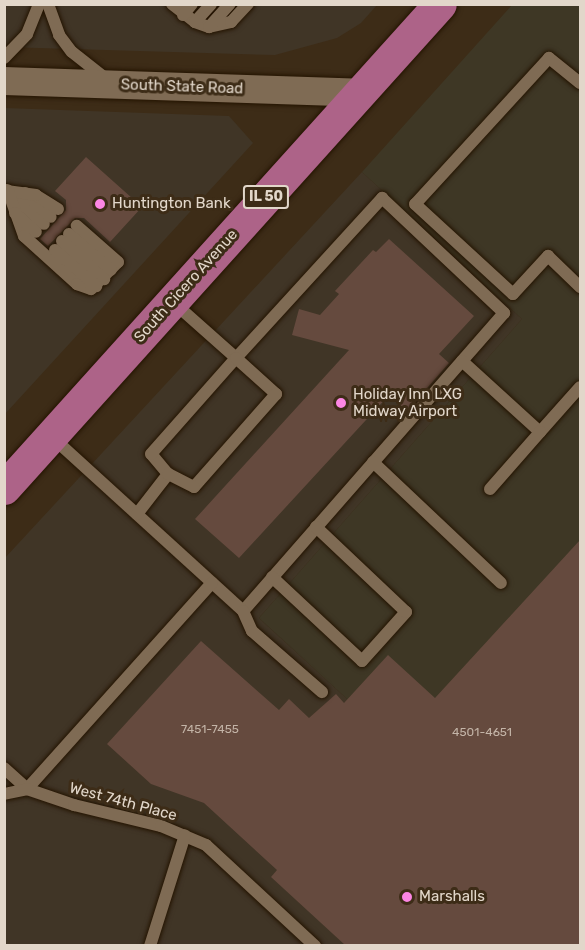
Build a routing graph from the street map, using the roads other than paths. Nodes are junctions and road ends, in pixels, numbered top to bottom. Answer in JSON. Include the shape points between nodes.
{"nodes":[{"id":1,"x":39,"y":4,"type":"edge"},
{"id":2,"x":48,"y":4,"type":"edge"},
{"id":3,"x":172,"y":4,"type":"edge"},
{"id":4,"x":192,"y":4,"type":"edge"},
{"id":5,"x":211,"y":4,"type":"edge"},
{"id":6,"x":230,"y":4,"type":"edge"},
{"id":7,"x":248,"y":4,"type":"edge"},
{"id":8,"x":440,"y":4,"type":"edge"},
{"id":9,"x":183,"y":15,"type":"junction"},
{"id":10,"x":195,"y":22,"type":"junction"},
{"id":11,"x":209,"y":27,"type":"junction"},
{"id":12,"x":4,"y":58,"type":"edge"},
{"id":13,"x":4,"y":81,"type":"edge"},
{"id":14,"x":580,"y":83,"type":"edge"},
{"id":15,"x":116,"y":85,"type":"junction"},
{"id":16,"x":360,"y":93,"type":"junction"},
{"id":17,"x":6,"y":190,"type":"edge"},
{"id":18,"x":12,"y":210,"type":"junction"},
{"id":19,"x":47,"y":220,"type":"junction"},
{"id":20,"x":107,"y":274,"type":"junction"},
{"id":21,"x":580,"y":287,"type":"edge"},
{"id":22,"x":172,"y":302,"type":"junction"},
{"id":23,"x":236,"y":358,"type":"junction"},
{"id":24,"x":462,"y":361,"type":"junction"},
{"id":25,"x":580,"y":387,"type":"edge"},
{"id":26,"x":540,"y":432,"type":"junction"},
{"id":27,"x":51,"y":436,"type":"junction"},
{"id":28,"x":373,"y":462,"type":"junction"},
{"id":29,"x":168,"y":474,"type":"junction"},
{"id":30,"x":4,"y":488,"type":"edge"},
{"id":31,"x":490,"y":489,"type":"dead end"},
{"id":32,"x":137,"y":514,"type":"junction"},
{"id":33,"x":316,"y":527,"type":"junction"},
{"id":34,"x":272,"y":577,"type":"junction"},
{"id":35,"x":212,"y":583,"type":"junction"},
{"id":36,"x":501,"y":583,"type":"dead end"},
{"id":37,"x":243,"y":611,"type":"junction"},
{"id":38,"x":322,"y":692,"type":"dead end"},
{"id":39,"x":4,"y":768,"type":"edge"},
{"id":40,"x":27,"y":789,"type":"junction"},
{"id":41,"x":4,"y":794,"type":"edge"},
{"id":42,"x":184,"y":835,"type":"junction"},
{"id":43,"x":150,"y":945,"type":"edge"},
{"id":44,"x":315,"y":945,"type":"edge"}],
"edges":[{"from":1,"to":12,"type":"lane","via":[[27,34]]},
{"from":2,"to":15,"type":"lane","via":[[58,34],[72,52]]},
{"from":3,"to":9,"type":"lane"},
{"from":4,"to":9,"type":"lane"},
{"from":5,"to":10,"type":"lane"},
{"from":6,"to":11,"type":"lane"},
{"from":7,"to":11,"type":"lane","via":[[231,22]]},
{"from":8,"to":16,"type":"main road","name":"South Cicero Avenue","number":"IL 50"},
{"from":9,"to":10,"type":"lane"},
{"from":10,"to":11,"type":"lane"},
{"from":13,"to":15,"type":"street","name":"South State Road"},
{"from":14,"to":21,"type":"lane","via":[[549,58],[415,204],[513,294],[548,256]]},
{"from":15,"to":16,"type":"street","name":"South State Road"},
{"from":16,"to":22,"type":"main road","name":"South Cicero Avenue","number":"IL 50"},
{"from":17,"to":18,"type":"lane"},
{"from":17,"to":19,"type":"lane"},
{"from":17,"to":19,"type":"lane","via":[[45,198]]},
{"from":18,"to":19,"type":"lane"},
{"from":18,"to":20,"type":"lane","via":[[24,236],[84,289]]},
{"from":20,"to":20,"type":"lane","via":[[66,237]]},
{"from":22,"to":23,"type":"lane"},
{"from":22,"to":27,"type":"main road","name":"South Cicero Avenue","number":"IL 50"},
{"from":23,"to":24,"type":"lane","via":[[382,198],[504,313]]},
{"from":23,"to":29,"type":"lane","via":[[151,454]]},
{"from":23,"to":29,"type":"lane","via":[[276,394],[194,488]]},
{"from":24,"to":26,"type":"lane"},
{"from":24,"to":28,"type":"lane"},
{"from":25,"to":26,"type":"lane"},
{"from":26,"to":31,"type":"lane"},
{"from":27,"to":30,"type":"main road","name":"South Cicero Avenue","number":"IL 50"},
{"from":27,"to":32,"type":"lane"},
{"from":28,"to":33,"type":"lane"},
{"from":28,"to":36,"type":"lane"},
{"from":29,"to":32,"type":"lane"},
{"from":32,"to":35,"type":"lane"},
{"from":33,"to":34,"type":"lane"},
{"from":33,"to":34,"type":"lane","via":[[406,612],[362,661]]},
{"from":34,"to":37,"type":"lane"},
{"from":35,"to":37,"type":"lane"},
{"from":35,"to":40,"type":"lane"},
{"from":37,"to":38,"type":"lane","via":[[252,631]]},
{"from":39,"to":40,"type":"lane","name":"West 74th Place"},
{"from":40,"to":41,"type":"lane","name":"West 74th Place"},
{"from":40,"to":42,"type":"lane","name":"West 74th Place"},
{"from":42,"to":43,"type":"lane"},
{"from":42,"to":44,"type":"lane","name":"West 74th Place","via":[[206,846]]}]}
